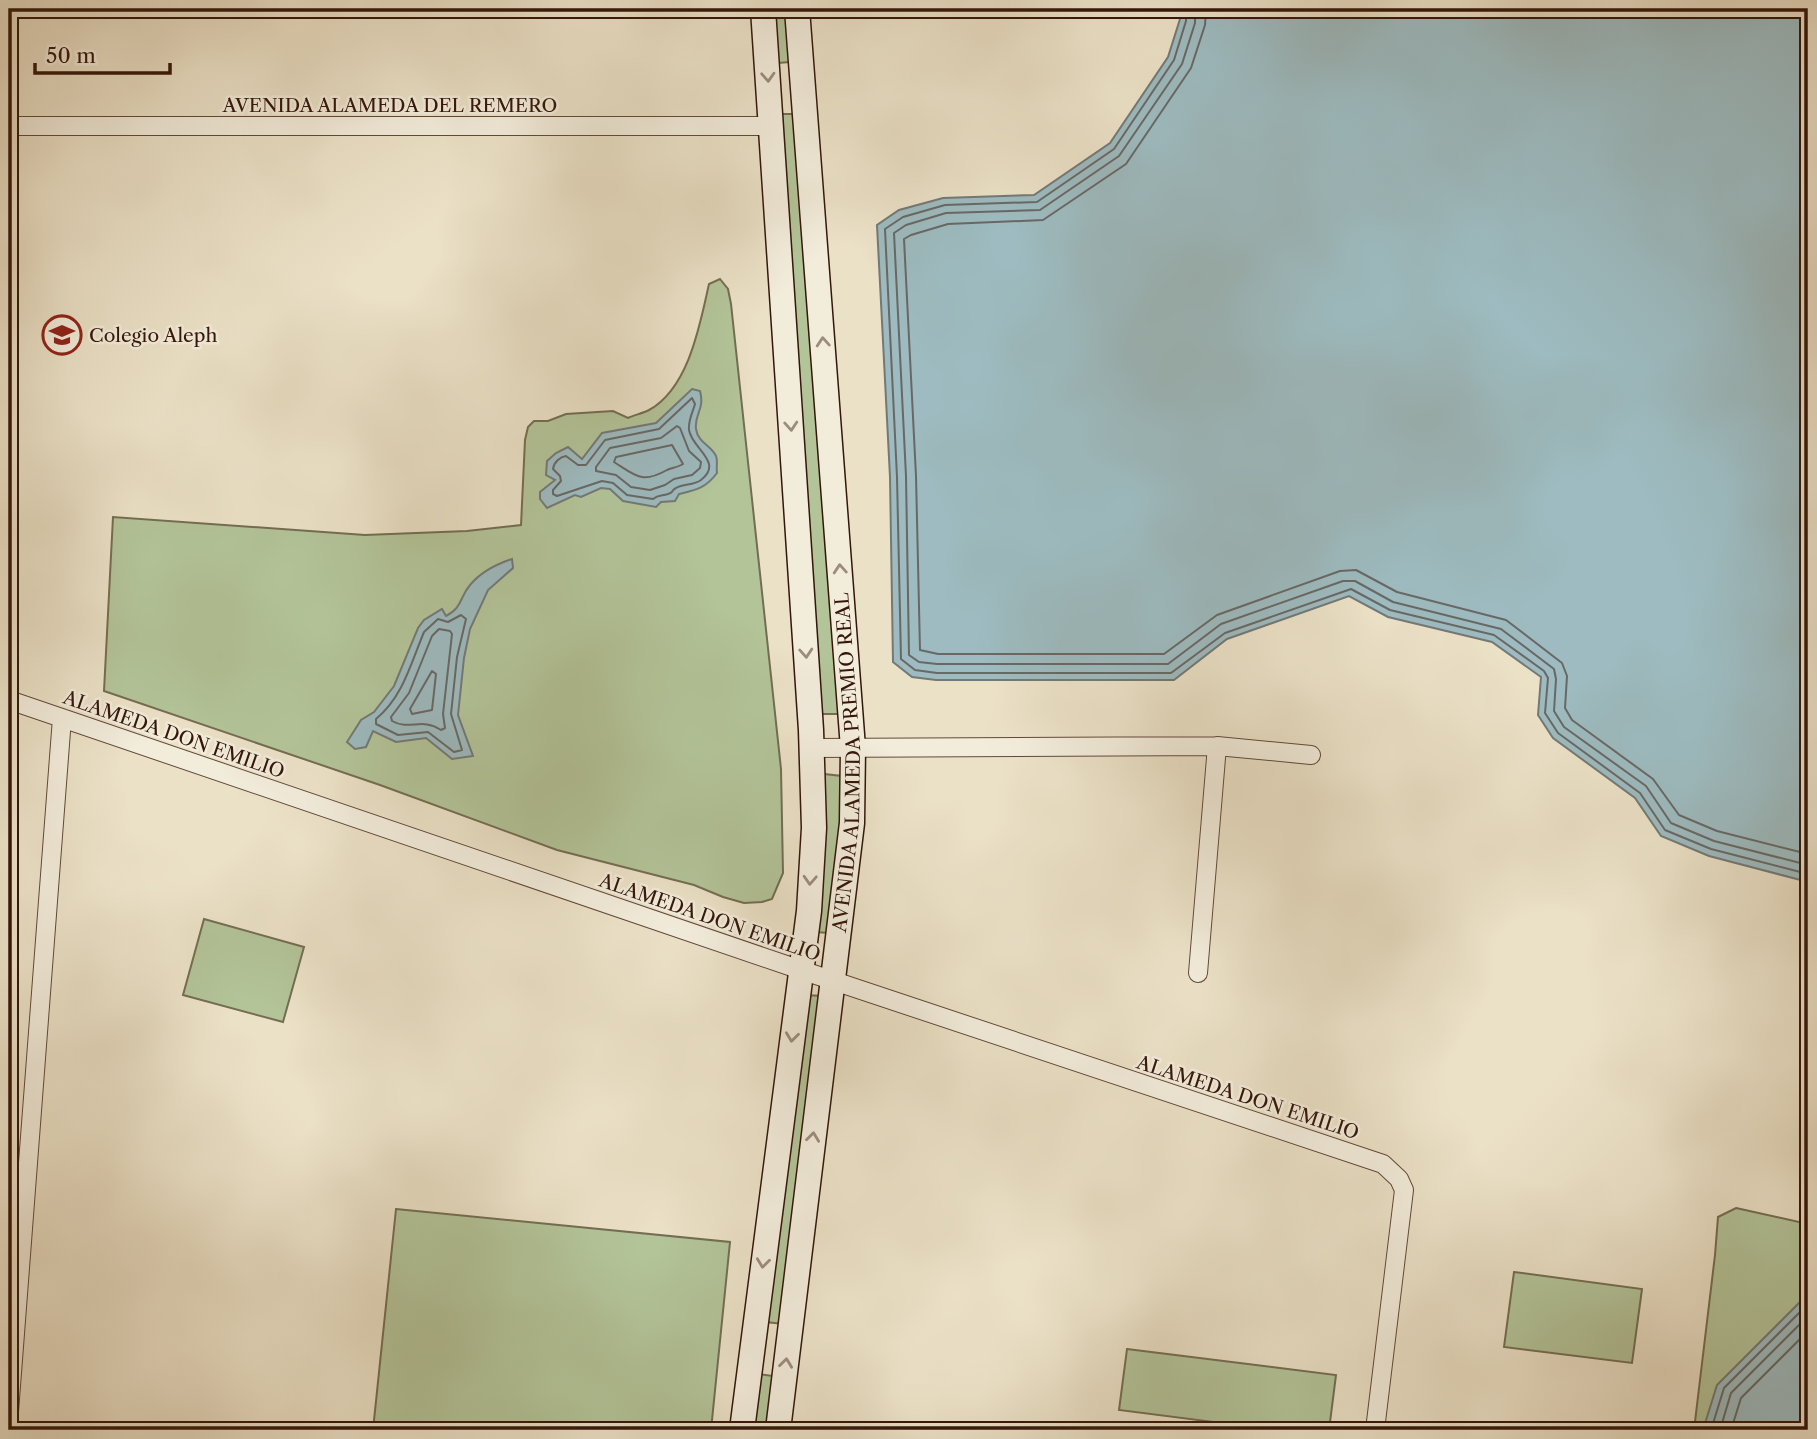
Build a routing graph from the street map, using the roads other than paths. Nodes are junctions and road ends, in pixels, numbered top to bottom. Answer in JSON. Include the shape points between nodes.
{"nodes":[{"id":1,"x":763,"y":9,"type":"edge"},
{"id":2,"x":797,"y":9,"type":"edge"},
{"id":3,"x":9,"y":126,"type":"edge"},
{"id":4,"x":771,"y":126,"type":"junction"},
{"id":5,"x":9,"y":701,"type":"edge"},
{"id":6,"x":62,"y":718,"type":"junction"},
{"id":7,"x":1217,"y":746,"type":"junction"},
{"id":8,"x":812,"y":748,"type":"junction"},
{"id":9,"x":853,"y":748,"type":"junction"},
{"id":10,"x":1311,"y":755,"type":"dead end"},
{"id":11,"x":801,"y":970,"type":"junction"},
{"id":12,"x":1198,"y":973,"type":"dead end"},
{"id":13,"x":832,"y":980,"type":"junction"},
{"id":14,"x":9,"y":1412,"type":"edge"},
{"id":15,"x":742,"y":1430,"type":"edge"},
{"id":16,"x":778,"y":1430,"type":"edge"},
{"id":17,"x":1375,"y":1430,"type":"edge"}],
"edges":[{"from":1,"to":4,"type":"street","name":"AVENIDA ALAMEDA PREMIO REAL","one_way":true},
{"from":9,"to":2,"type":"street","name":"AVENIDA ALAMEDA PREMIO REAL","one_way":true},
{"from":3,"to":4,"type":"street","name":"AVENIDA ALAMEDA DEL REMERO"},
{"from":4,"to":8,"type":"street","name":"AVENIDA ALAMEDA PREMIO REAL","one_way":true},
{"from":5,"to":6,"type":"street","name":"ALAMEDA DON EMILIO"},
{"from":6,"to":11,"type":"street","name":"ALAMEDA DON EMILIO"},
{"from":6,"to":14,"type":"street"},
{"from":7,"to":9,"type":"street"},
{"from":7,"to":10,"type":"street"},
{"from":7,"to":12,"type":"street"},
{"from":8,"to":9,"type":"street"},
{"from":8,"to":11,"type":"street","name":"AVENIDA ALAMEDA PREMIO REAL","one_way":true,"via":[[814,828]]},
{"from":9,"to":13,"type":"street","name":"AVENIDA ALAMEDA PREMIO REAL","via":[[852,823]]},
{"from":11,"to":13,"type":"street","name":"ALAMEDA DON EMILIO"},
{"from":11,"to":15,"type":"street","name":"AVENIDA ALAMEDA PREMIO REAL","one_way":true},
{"from":16,"to":13,"type":"street","name":"AVENIDA ALAMEDA PREMIO REAL","one_way":true},
{"from":13,"to":17,"type":"street","name":"ALAMEDA DON EMILIO","via":[[1383,1164],[1402,1184],[1403,1198]]}]}
